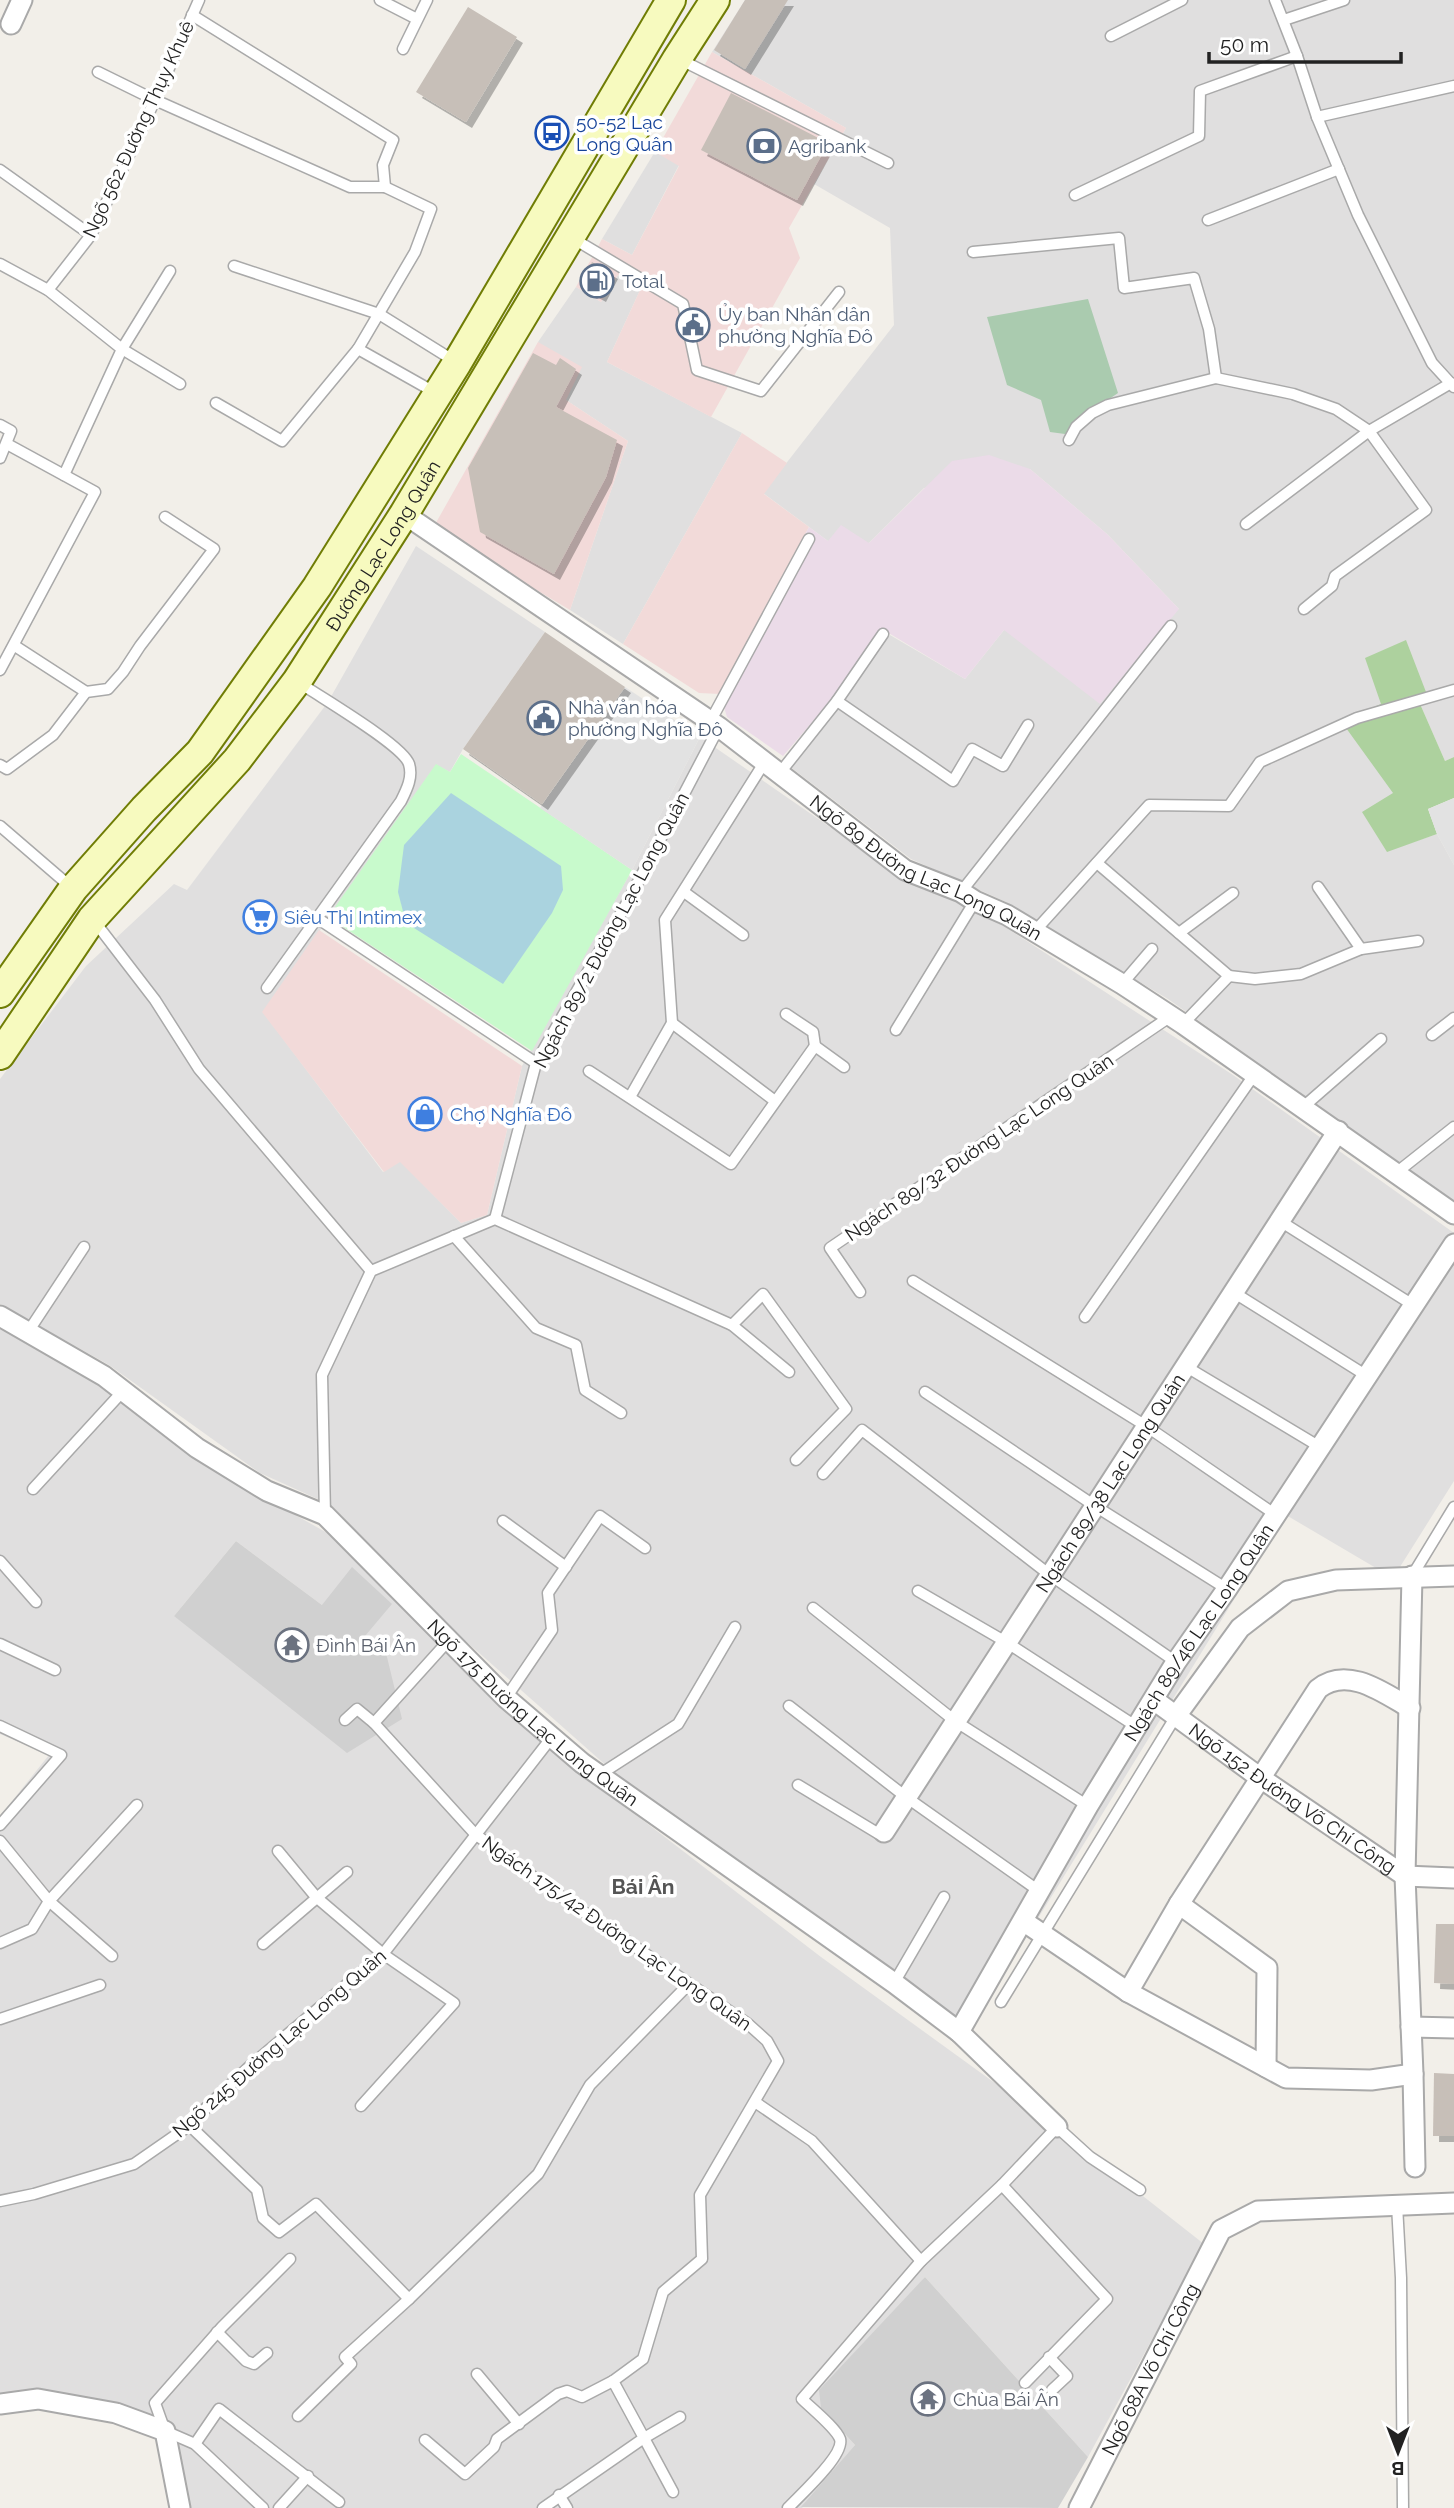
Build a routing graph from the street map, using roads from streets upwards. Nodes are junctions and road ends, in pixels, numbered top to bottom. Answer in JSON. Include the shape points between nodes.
{"nodes":[{"id":1,"x":22,"y":0,"type":"edge"},
{"id":2,"x":671,"y":0,"type":"edge"},
{"id":3,"x":718,"y":2,"type":"edge"},
{"id":4,"x":10,"y":24,"type":"dead end"},
{"id":5,"x":457,"y":363,"type":"junction"},
{"id":6,"x":484,"y":379,"type":"junction"},
{"id":7,"x":404,"y":514,"type":"junction"},
{"id":8,"x":317,"y":587,"type":"junction"},
{"id":9,"x":346,"y":606,"type":"junction"},
{"id":10,"x":104,"y":855,"type":"junction"},
{"id":11,"x":128,"y":877,"type":"junction"},
{"id":12,"x":1,"y":989,"type":"edge"},
{"id":13,"x":0,"y":1055,"type":"edge"},
{"id":14,"x":1338,"y":1131,"type":"junction"},
{"id":15,"x":1454,"y":1214,"type":"edge"},
{"id":16,"x":1454,"y":1244,"type":"edge"},
{"id":17,"x":0,"y":1316,"type":"edge"},
{"id":18,"x":1412,"y":1576,"type":"junction"},
{"id":19,"x":1454,"y":1576,"type":"edge"},
{"id":20,"x":1154,"y":1700,"type":"junction"},
{"id":21,"x":1410,"y":1708,"type":"junction"},
{"id":22,"x":1176,"y":1716,"type":"junction"},
{"id":23,"x":1259,"y":1777,"type":"junction"},
{"id":24,"x":884,"y":1832,"type":"road end"},
{"id":25,"x":1405,"y":1876,"type":"junction"},
{"id":26,"x":1454,"y":1878,"type":"edge"},
{"id":27,"x":1179,"y":1904,"type":"junction"},
{"id":28,"x":1023,"y":1921,"type":"junction"},
{"id":29,"x":1128,"y":1992,"type":"junction"},
{"id":30,"x":1411,"y":2027,"type":"junction"},
{"id":31,"x":1454,"y":2028,"type":"edge"},
{"id":32,"x":959,"y":2032,"type":"junction"},
{"id":33,"x":1266,"y":2067,"type":"junction"},
{"id":34,"x":1413,"y":2074,"type":"junction"},
{"id":35,"x":1056,"y":2127,"type":"road end"},
{"id":36,"x":1415,"y":2167,"type":"dead end"},
{"id":37,"x":1454,"y":2203,"type":"edge"},
{"id":38,"x":0,"y":2404,"type":"edge"},
{"id":39,"x":180,"y":2508,"type":"edge"},
{"id":40,"x":1079,"y":2508,"type":"edge"}],
"edges":[{"from":1,"to":4,"type":"street"},
{"from":2,"to":5,"type":"main road","name":"Đường Lạc Long Quân"},
{"from":3,"to":6,"type":"main road","name":"Đường Lạc Long Quân","via":[[677,59]]},
{"from":5,"to":6,"type":"main road"},
{"from":5,"to":8,"type":"main road","name":"Đường Lạc Long Quân"},
{"from":6,"to":7,"type":"main road","name":"Đường Lạc Long Quân"},
{"from":7,"to":9,"type":"main road","name":"Đường Lạc Long Quân"},
{"from":7,"to":14,"type":"street","name":"Ngõ 89 Đường Lạc Long Quân","via":[[714,724],[905,870],[1035,931],[1177,1020]]},
{"from":8,"to":9,"type":"main road"},
{"from":8,"to":10,"type":"main road","name":"Đường Lạc Long Quân","via":[[200,752]]},
{"from":9,"to":11,"type":"main road","name":"Đường Lạc Long Quân","via":[[237,760]]},
{"from":10,"to":11,"type":"main road"},
{"from":10,"to":12,"type":"main road","name":"Đường Lạc Long Quân","via":[[73,889]]},
{"from":11,"to":13,"type":"main road","name":"Đường Lạc Long Quân","via":[[92,919]]},
{"from":14,"to":15,"type":"street","name":"Ngõ 89 Đường Lạc Long Quân"},
{"from":14,"to":24,"type":"street","name":"Ngách 89/38 Lạc Long Quân"},
{"from":16,"to":20,"type":"street","name":"Ngách 89/46 Lạc Long Quân"},
{"from":17,"to":32,"type":"street","name":"Ngõ 175 Đường Lạc Long Quân","via":[[104,1376],[197,1448],[267,1491],[325,1515],[506,1698],[552,1737]]},
{"from":18,"to":19,"type":"street"},
{"from":18,"to":21,"type":"street"},
{"from":18,"to":22,"type":"street","via":[[1336,1580],[1288,1591],[1240,1628]]},
{"from":20,"to":22,"type":"street","name":"Ngõ 152 Đường Võ Chí Công"},
{"from":20,"to":28,"type":"street","name":"Ngách 89/46 Lạc Long Quân"},
{"from":21,"to":23,"type":"street","via":[[1370,1684],[1346,1679],[1328,1682],[1318,1689]]},
{"from":21,"to":25,"type":"street"},
{"from":22,"to":23,"type":"street","name":"Ngõ 152 Đường Võ Chí Công"},
{"from":23,"to":25,"type":"street","name":"Ngõ 152 Đường Võ Chí Công"},
{"from":23,"to":27,"type":"street"},
{"from":25,"to":26,"type":"street","name":"Ngõ 152 Đường Võ Chí Công"},
{"from":25,"to":30,"type":"street"},
{"from":27,"to":29,"type":"street"},
{"from":27,"to":33,"type":"street","via":[[1267,1968]]},
{"from":28,"to":29,"type":"street"},
{"from":28,"to":32,"type":"street","name":"Ngách 89/46 Lạc Long Quân"},
{"from":29,"to":33,"type":"street"},
{"from":30,"to":31,"type":"street"},
{"from":30,"to":34,"type":"street"},
{"from":32,"to":35,"type":"street","name":"Ngõ 175 Đường Lạc Long Quân"},
{"from":33,"to":34,"type":"street","via":[[1286,2078],[1371,2080]]},
{"from":34,"to":36,"type":"street"},
{"from":37,"to":40,"type":"street","name":"Ngõ 68A Võ Chí Công","via":[[1258,2211],[1221,2230]]},
{"from":38,"to":39,"type":"street","via":[[38,2399],[116,2413],[165,2431]]}]}
